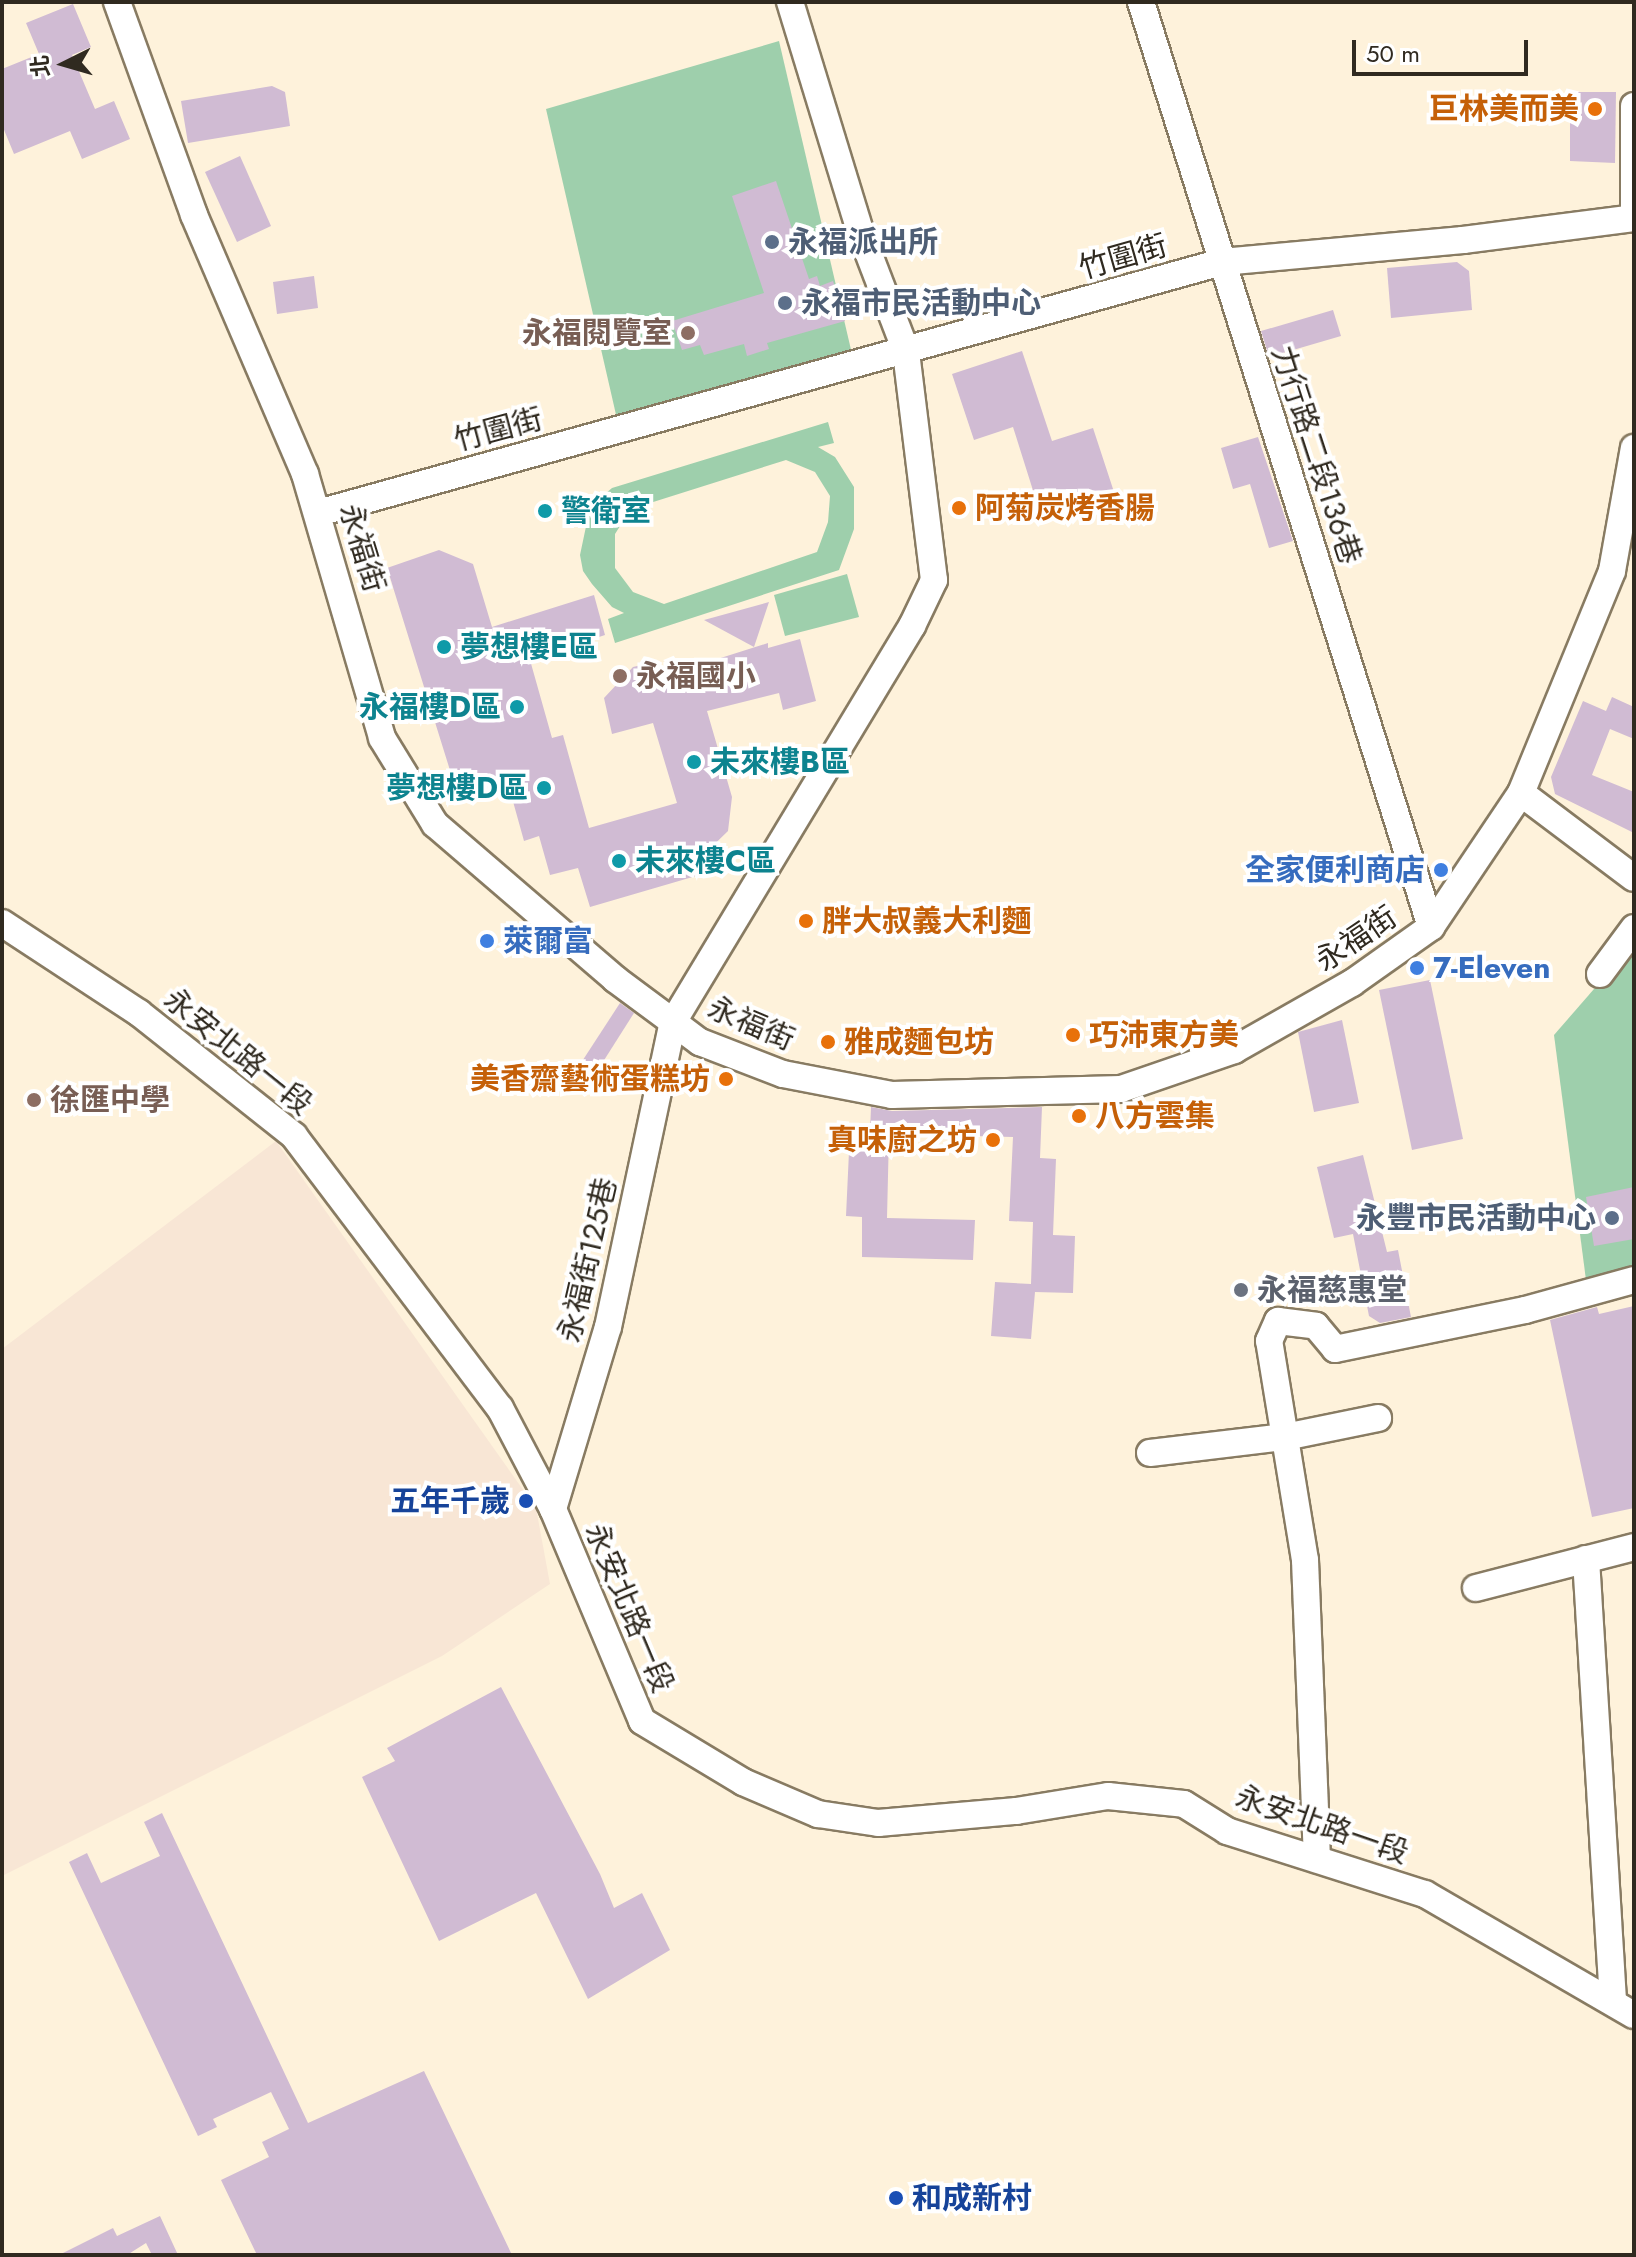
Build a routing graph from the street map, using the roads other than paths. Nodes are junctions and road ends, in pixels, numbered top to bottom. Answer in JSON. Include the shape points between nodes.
{"nodes":[{"id":1,"x":117,"y":2,"type":"edge"},
{"id":2,"x":790,"y":2,"type":"edge"},
{"id":3,"x":1141,"y":2,"type":"edge"},
{"id":4,"x":1634,"y":106,"type":"edge"},
{"id":5,"x":1634,"y":211,"type":"edge"},
{"id":6,"x":1634,"y":218,"type":"edge"},
{"id":7,"x":1222,"y":262,"type":"junction"},
{"id":8,"x":906,"y":351,"type":"junction"},
{"id":9,"x":1634,"y":448,"type":"edge"},
{"id":10,"x":318,"y":513,"type":"junction"},
{"id":11,"x":1521,"y":793,"type":"junction"},
{"id":12,"x":1634,"y":878,"type":"edge"},
{"id":13,"x":2,"y":923,"type":"edge"},
{"id":14,"x":1431,"y":927,"type":"junction"},
{"id":15,"x":1634,"y":928,"type":"edge"},
{"id":16,"x":1600,"y":974,"type":"dead end"},
{"id":17,"x":673,"y":1022,"type":"junction"},
{"id":18,"x":1634,"y":1280,"type":"edge"},
{"id":19,"x":1378,"y":1418,"type":"dead end"},
{"id":20,"x":1285,"y":1437,"type":"junction"},
{"id":21,"x":1150,"y":1453,"type":"dead end"},
{"id":22,"x":553,"y":1509,"type":"junction"},
{"id":23,"x":1633,"y":1548,"type":"edge"},
{"id":24,"x":1586,"y":1559,"type":"junction"},
{"id":25,"x":1476,"y":1588,"type":"dead end"},
{"id":26,"x":1317,"y":1859,"type":"junction"},
{"id":27,"x":1623,"y":2007,"type":"edge"}],
"edges":[{"from":1,"to":10,"type":"street","name":"永福街","via":[[194,215]]},
{"from":2,"to":8,"type":"street","name":"永福街125巷","via":[[861,234]]},
{"from":3,"to":7,"type":"street","name":"力行路二段136巷"},
{"from":4,"to":5,"type":"street"},
{"from":6,"to":7,"type":"street","name":"竹圍街"},
{"from":7,"to":8,"type":"street","name":"竹圍街"},
{"from":7,"to":14,"type":"street","name":"力行路二段136巷"},
{"from":8,"to":10,"type":"street","name":"竹圍街"},
{"from":8,"to":17,"type":"street","name":"永福街125巷","via":[[934,580],[912,626]]},
{"from":9,"to":11,"type":"street","name":"永福街","via":[[1612,571]]},
{"from":10,"to":17,"type":"street","name":"永福街","via":[[382,738],[435,824],[615,979]]},
{"from":11,"to":12,"type":"street"},
{"from":11,"to":14,"type":"street","name":"永福街"},
{"from":13,"to":22,"type":"street","name":"永安北路一段","via":[[139,1013],[294,1136],[500,1408]]},
{"from":14,"to":17,"type":"street","name":"永福街","via":[[1352,983],[1234,1050],[1121,1089],[892,1095],[783,1074],[700,1042]]},
{"from":15,"to":16,"type":"street"},
{"from":17,"to":22,"type":"street","name":"永福街125巷","via":[[608,1327]]},
{"from":18,"to":20,"type":"street","via":[[1525,1310],[1335,1349],[1316,1326],[1278,1321],[1269,1341]]},
{"from":19,"to":20,"type":"street"},
{"from":20,"to":21,"type":"street"},
{"from":20,"to":26,"type":"street","via":[[1305,1560]]},
{"from":22,"to":26,"type":"street","name":"永安北路一段","via":[[642,1721],[743,1782],[818,1814],[878,1823],[1016,1811],[1108,1796],[1184,1804],[1227,1831]]},
{"from":23,"to":24,"type":"street"},
{"from":24,"to":25,"type":"street"},
{"from":24,"to":27,"type":"street"},
{"from":26,"to":27,"type":"street","name":"永安北路一段","via":[[1425,1894]]}]}
